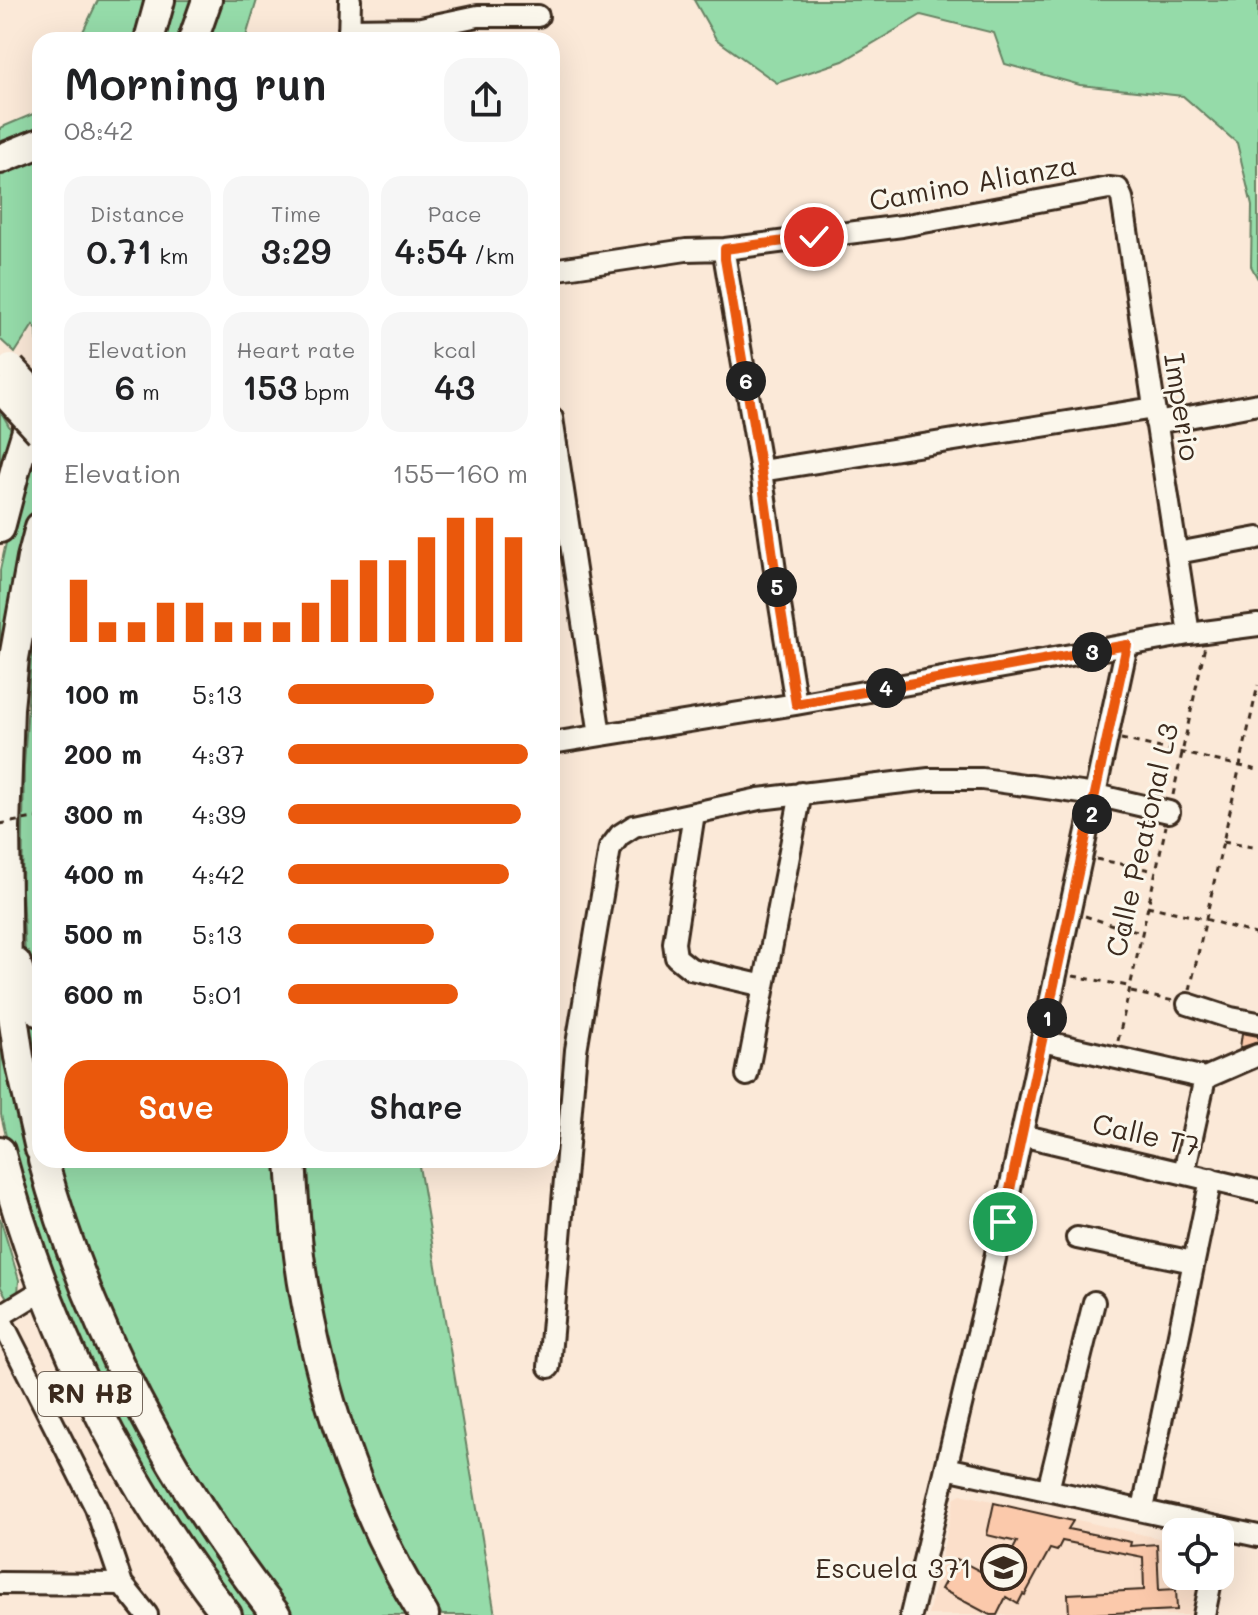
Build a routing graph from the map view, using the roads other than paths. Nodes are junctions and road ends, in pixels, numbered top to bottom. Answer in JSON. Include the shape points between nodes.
{"nodes":[{"id":1,"x":207,"y":0,"type":"edge"},
{"id":2,"x":350,"y":0,"type":"edge"},
{"id":3,"x":538,"y":16,"type":"dead end"},
{"id":4,"x":196,"y":32,"type":"edge"},
{"id":5,"x":349,"y":32,"type":"edge"},
{"id":6,"x":373,"y":32,"type":"edge"},
{"id":7,"x":32,"y":146,"type":"edge"},
{"id":8,"x":0,"y":159,"type":"edge"},
{"id":9,"x":1118,"y":189,"type":"joint"},
{"id":10,"x":725,"y":249,"type":"junction"},
{"id":11,"x":560,"y":269,"type":"edge"},
{"id":12,"x":4,"y":377,"type":"edge"},
{"id":13,"x":32,"y":395,"type":"edge"},
{"id":14,"x":1258,"y":404,"type":"edge"},
{"id":15,"x":32,"y":415,"type":"edge"},
{"id":16,"x":1155,"y":416,"type":"junction"},
{"id":17,"x":32,"y":419,"type":"edge"},
{"id":18,"x":560,"y":471,"type":"edge"},
{"id":19,"x":761,"y":471,"type":"junction"},
{"id":20,"x":0,"y":528,"type":"edge"},
{"id":21,"x":1258,"y":538,"type":"edge"},
{"id":22,"x":1177,"y":553,"type":"junction"},
{"id":23,"x":32,"y":565,"type":"edge"},
{"id":24,"x":1258,"y":625,"type":"edge"},
{"id":25,"x":1199,"y":633,"type":"junction"},
{"id":26,"x":1127,"y":645,"type":"junction"},
{"id":27,"x":796,"y":704,"type":"junction"},
{"id":28,"x":600,"y":735,"type":"junction"},
{"id":29,"x":560,"y":742,"type":"edge"},
{"id":30,"x":801,"y":793,"type":"junction"},
{"id":31,"x":1096,"y":795,"type":"junction"},
{"id":32,"x":1169,"y":812,"type":"road end"},
{"id":33,"x":694,"y":813,"type":"junction"},
{"id":34,"x":7,"y":916,"type":"junction"},
{"id":35,"x":764,"y":986,"type":"junction"},
{"id":36,"x":32,"y":1002,"type":"edge"},
{"id":37,"x":1188,"y":1004,"type":"road end"},
{"id":38,"x":1258,"y":1023,"type":"edge"},
{"id":39,"x":1042,"y":1041,"type":"junction"},
{"id":40,"x":1258,"y":1055,"type":"edge"},
{"id":41,"x":747,"y":1075,"type":"dead end"},
{"id":42,"x":1205,"y":1078,"type":"junction"},
{"id":43,"x":32,"y":1115,"type":"edge"},
{"id":44,"x":1021,"y":1135,"type":"junction"},
{"id":45,"x":0,"y":1151,"type":"edge"},
{"id":46,"x":45,"y":1168,"type":"edge"},
{"id":47,"x":292,"y":1168,"type":"edge"},
{"id":48,"x":1184,"y":1173,"type":"junction"},
{"id":49,"x":1211,"y":1179,"type":"junction"},
{"id":50,"x":1258,"y":1191,"type":"edge"},
{"id":51,"x":1077,"y":1238,"type":"dead end"},
{"id":52,"x":1193,"y":1262,"type":"junction"},
{"id":53,"x":44,"y":1289,"type":"junction"},
{"id":54,"x":1094,"y":1302,"type":"dead end"},
{"id":55,"x":0,"y":1317,"type":"edge"},
{"id":56,"x":549,"y":1367,"type":"dead end"},
{"id":57,"x":946,"y":1468,"type":"junction"},
{"id":58,"x":1048,"y":1490,"type":"junction"},
{"id":59,"x":1143,"y":1509,"type":"junction"},
{"id":60,"x":1173,"y":1518,"type":"edge"},
{"id":61,"x":1234,"y":1533,"type":"edge"},
{"id":62,"x":1258,"y":1536,"type":"edge"},
{"id":63,"x":0,"y":1583,"type":"edge"},
{"id":64,"x":122,"y":1584,"type":"junction"},
{"id":65,"x":1209,"y":1590,"type":"edge"},
{"id":66,"x":147,"y":1615,"type":"edge"},
{"id":67,"x":227,"y":1615,"type":"edge"},
{"id":68,"x":276,"y":1615,"type":"edge"},
{"id":69,"x":424,"y":1615,"type":"edge"},
{"id":70,"x":911,"y":1615,"type":"edge"},
{"id":71,"x":1204,"y":1615,"type":"edge"}],
"edges":[{"from":1,"to":4,"type":"highway"},
{"from":2,"to":5,"type":"street"},
{"from":3,"to":6,"type":"street","via":[[478,16]]},
{"from":7,"to":8,"type":"highway"},
{"from":9,"to":10,"type":"street","name":"Camino Alianza"},
{"from":9,"to":16,"type":"street","name":"Imperio"},
{"from":10,"to":11,"type":"street","name":"Camino Alianza"},
{"from":10,"to":19,"type":"street"},
{"from":12,"to":13,"type":"highway","bridge":true},
{"from":12,"to":17,"type":"highway","bridge":true},
{"from":14,"to":16,"type":"street"},
{"from":15,"to":20,"type":"highway"},
{"from":16,"to":19,"type":"street"},
{"from":16,"to":22,"type":"street","name":"Imperio"},
{"from":18,"to":28,"type":"street"},
{"from":19,"to":27,"type":"street"},
{"from":21,"to":22,"type":"street"},
{"from":22,"to":25,"type":"street","name":"Imperio"},
{"from":23,"to":34,"type":"highway","via":[[9,708]]},
{"from":24,"to":25,"type":"street"},
{"from":25,"to":26,"type":"street"},
{"from":26,"to":27,"type":"street"},
{"from":26,"to":31,"type":"street"},
{"from":27,"to":28,"type":"street"},
{"from":28,"to":29,"type":"street"},
{"from":30,"to":31,"type":"street","via":[[982,779]]},
{"from":30,"to":33,"type":"street"},
{"from":30,"to":35,"type":"street"},
{"from":31,"to":32,"type":"street"},
{"from":31,"to":39,"type":"street"},
{"from":33,"to":35,"type":"street","via":[[676,957],[691,969]]},
{"from":33,"to":56,"type":"street","via":[[634,826],[610,848],[576,1050]]},
{"from":34,"to":36,"type":"highway","via":[[18,970]]},
{"from":34,"to":43,"type":"highway","via":[[13,1024]]},
{"from":35,"to":41,"type":"street"},
{"from":37,"to":38,"type":"street"},
{"from":39,"to":42,"type":"street"},
{"from":39,"to":44,"type":"street"},
{"from":40,"to":42,"type":"street"},
{"from":42,"to":48,"type":"street"},
{"from":44,"to":48,"type":"street","name":"Calle T7"},
{"from":44,"to":57,"type":"street"},
{"from":45,"to":53,"type":"highway","number":"RN HB"},
{"from":46,"to":68,"type":"highway","via":[[82,1279],[128,1384],[224,1546]]},
{"from":47,"to":69,"type":"highway","via":[[306,1299],[329,1398],[374,1520]]},
{"from":48,"to":49,"type":"street","name":"Calle T7"},
{"from":49,"to":50,"type":"street","name":"Calle T7"},
{"from":49,"to":52,"type":"street"},
{"from":51,"to":52,"type":"street"},
{"from":52,"to":59,"type":"street"},
{"from":53,"to":55,"type":"street"},
{"from":53,"to":67,"type":"highway","number":"RN HB","via":[[131,1473]]},
{"from":54,"to":58,"type":"street"},
{"from":55,"to":64,"type":"street","via":[[96,1508]]},
{"from":57,"to":58,"type":"street"},
{"from":57,"to":70,"type":"street"},
{"from":58,"to":59,"type":"street"},
{"from":59,"to":60,"type":"street"},
{"from":61,"to":62,"type":"street"},
{"from":63,"to":64,"type":"street"},
{"from":64,"to":66,"type":"street"},
{"from":65,"to":71,"type":"street"}]}
